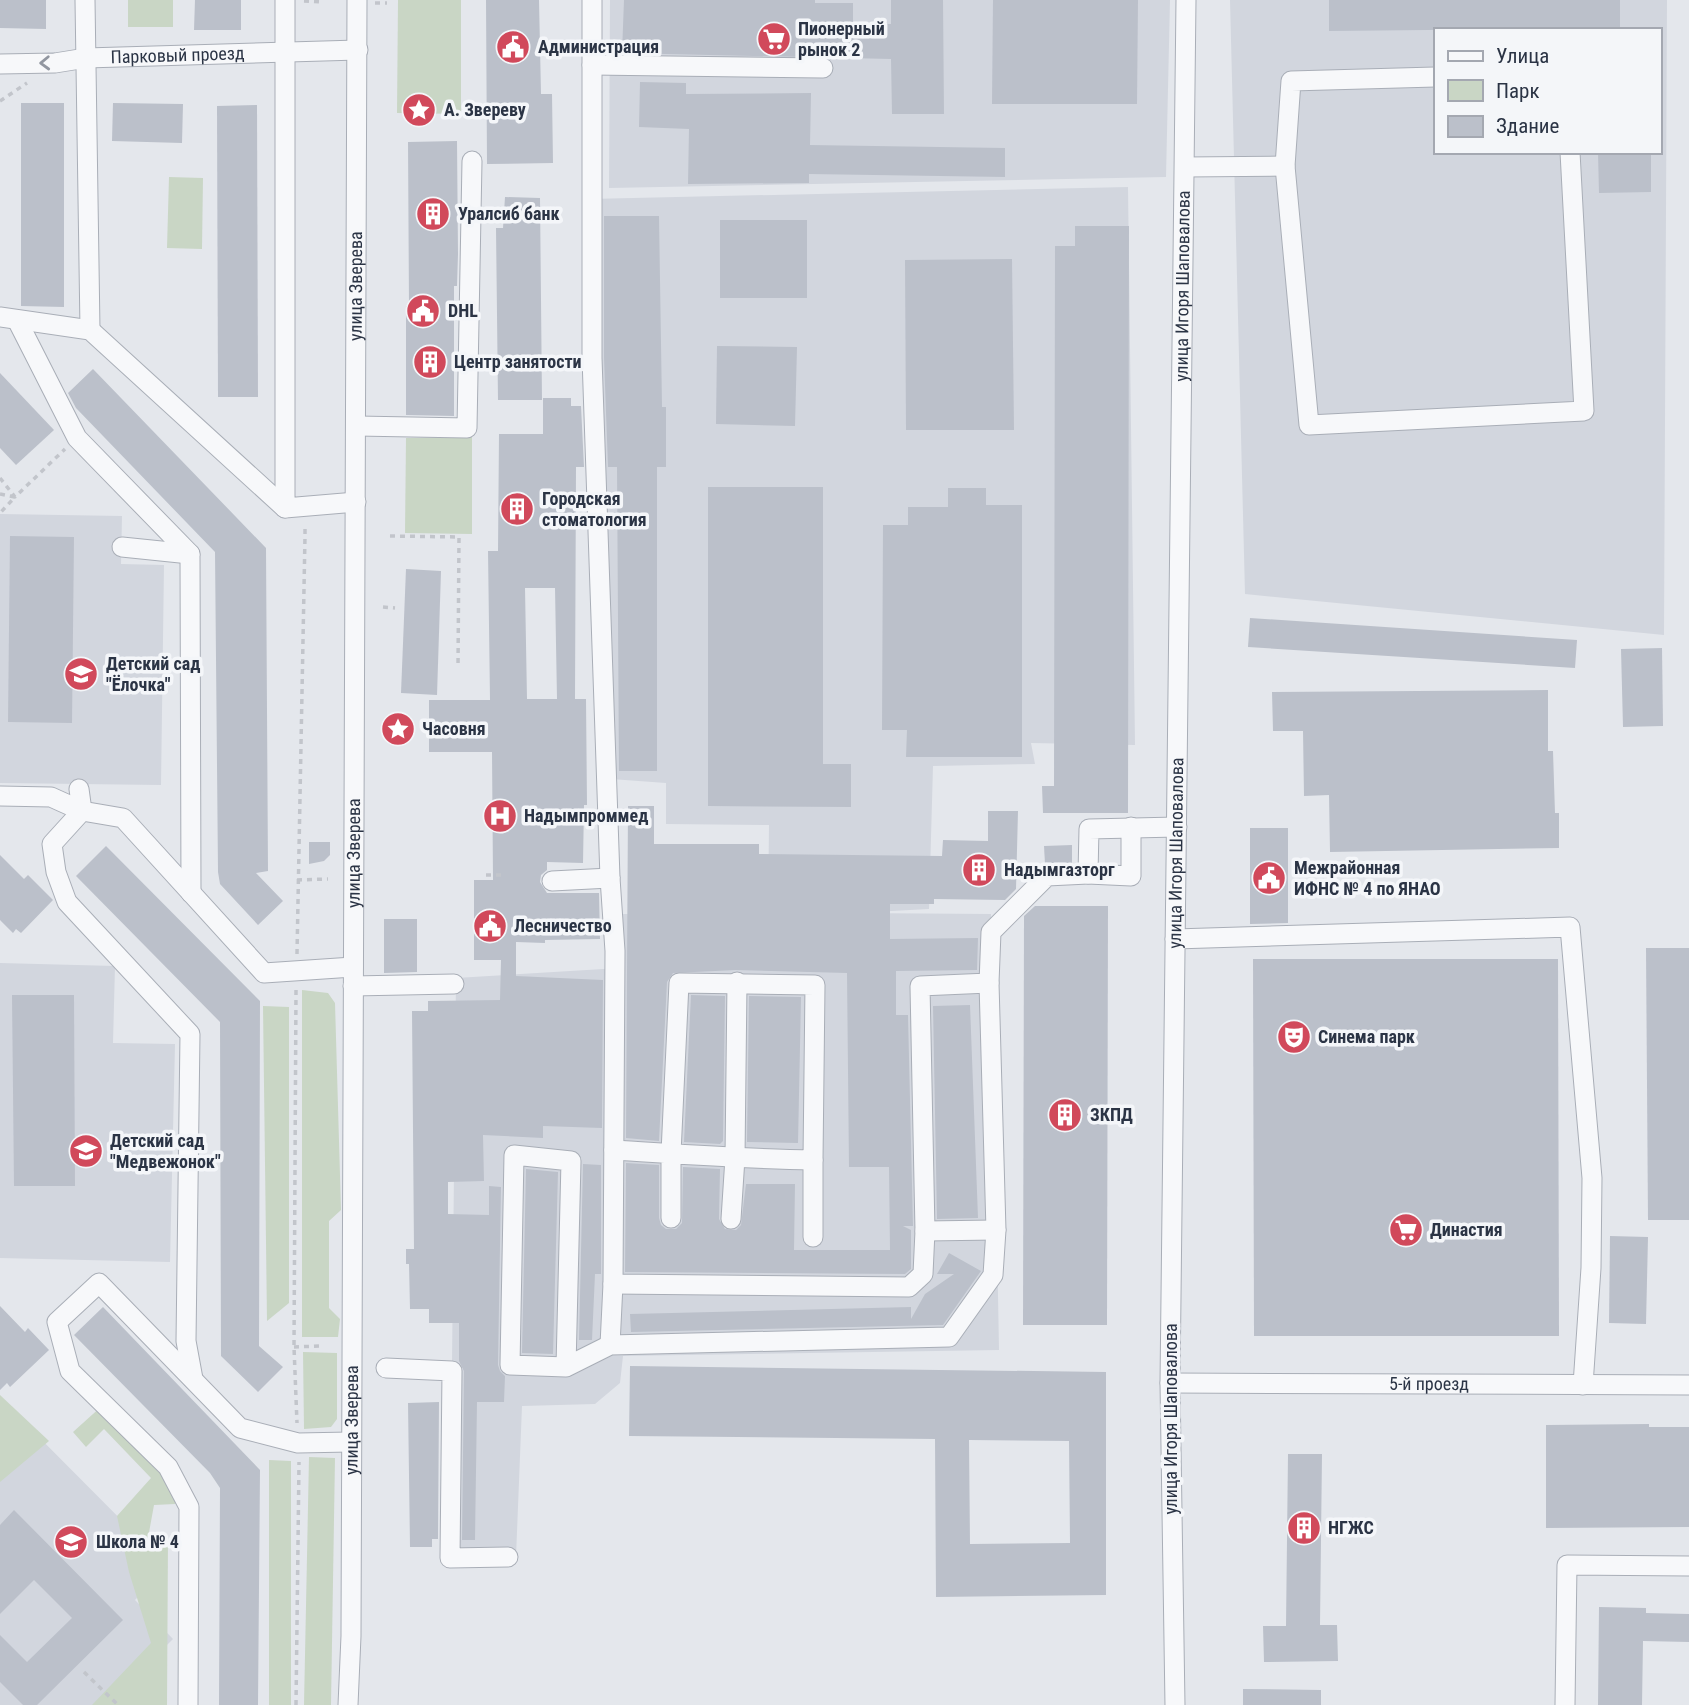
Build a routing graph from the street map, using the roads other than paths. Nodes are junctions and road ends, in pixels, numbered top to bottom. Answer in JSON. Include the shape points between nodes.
{"nodes":[{"id":1,"x":85,"y":0,"type":"edge"},
{"id":2,"x":285,"y":0,"type":"edge"},
{"id":3,"x":592,"y":0,"type":"edge"},
{"id":4,"x":1186,"y":0,"type":"edge"},
{"id":5,"x":363,"y":2,"type":"edge"},
{"id":6,"x":358,"y":50,"type":"junction"},
{"id":7,"x":286,"y":52,"type":"junction"},
{"id":8,"x":86,"y":58,"type":"junction"},
{"id":9,"x":0,"y":64,"type":"edge"},
{"id":10,"x":592,"y":65,"type":"junction"},
{"id":11,"x":823,"y":68,"type":"dead end"},
{"id":12,"x":1434,"y":77,"type":"edge"},
{"id":13,"x":1570,"y":154,"type":"edge"},
{"id":14,"x":472,"y":162,"type":"dead end"},
{"id":15,"x":1285,"y":166,"type":"junction"},
{"id":16,"x":1185,"y":167,"type":"junction"},
{"id":17,"x":9,"y":318,"type":"edge"},
{"id":18,"x":90,"y":330,"type":"junction"},
{"id":19,"x":357,"y":426,"type":"junction"},
{"id":20,"x":356,"y":502,"type":"junction"},
{"id":21,"x":285,"y":508,"type":"junction"},
{"id":22,"x":122,"y":547,"type":"dead end"},
{"id":23,"x":190,"y":554,"type":"junction"},
{"id":24,"x":79,"y":789,"type":"dead end"},
{"id":25,"x":0,"y":796,"type":"edge"},
{"id":26,"x":82,"y":811,"type":"junction"},
{"id":27,"x":1130,"y":827,"type":"junction"},
{"id":28,"x":1177,"y":827,"type":"junction"},
{"id":29,"x":1088,"y":874,"type":"junction"},
{"id":30,"x":610,"y":878,"type":"junction"},
{"id":31,"x":552,"y":881,"type":"dead end"},
{"id":32,"x":191,"y":893,"type":"junction"},
{"id":33,"x":1175,"y":939,"type":"junction"},
{"id":34,"x":353,"y":977,"type":"junction"},
{"id":35,"x":737,"y":982,"type":"junction"},
{"id":36,"x":989,"y":983,"type":"junction"},
{"id":37,"x":454,"y":984,"type":"dead end"},
{"id":38,"x":614,"y":1150,"type":"junction"},
{"id":39,"x":671,"y":1153,"type":"junction"},
{"id":40,"x":735,"y":1158,"type":"junction"},
{"id":41,"x":813,"y":1160,"type":"junction"},
{"id":42,"x":671,"y":1218,"type":"dead end"},
{"id":43,"x":732,"y":1219,"type":"dead end"},
{"id":44,"x":996,"y":1230,"type":"junction"},
{"id":45,"x":925,"y":1231,"type":"junction"},
{"id":46,"x":813,"y":1237,"type":"dead end"},
{"id":47,"x":613,"y":1284,"type":"junction"},
{"id":48,"x":610,"y":1345,"type":"junction"},
{"id":49,"x":566,"y":1367,"type":"junction"},
{"id":50,"x":386,"y":1368,"type":"dead end"},
{"id":51,"x":192,"y":1379,"type":"junction"},
{"id":52,"x":1170,"y":1383,"type":"junction"},
{"id":53,"x":1583,"y":1385,"type":"junction"},
{"id":54,"x":1689,"y":1385,"type":"edge"},
{"id":55,"x":350,"y":1441,"type":"junction"},
{"id":56,"x":508,"y":1557,"type":"dead end"},
{"id":57,"x":1689,"y":1566,"type":"edge"},
{"id":58,"x":188,"y":1705,"type":"edge"},
{"id":59,"x":348,"y":1705,"type":"edge"},
{"id":60,"x":1175,"y":1705,"type":"edge"},
{"id":61,"x":1565,"y":1705,"type":"edge"}],
"edges":[{"from":1,"to":8,"type":"street"},
{"from":2,"to":7,"type":"street"},
{"from":3,"to":10,"type":"street"},
{"from":4,"to":16,"type":"street","name":"улица Игоря Шаповалова"},
{"from":5,"to":6,"type":"street","name":"улица Зверева"},
{"from":6,"to":7,"type":"street","name":"Парковый проезд"},
{"from":6,"to":19,"type":"street","name":"улица Зверева"},
{"from":7,"to":8,"type":"street","name":"Парковый проезд"},
{"from":7,"to":21,"type":"street"},
{"from":8,"to":9,"type":"street","name":"Парковый проезд","one_way":true},
{"from":8,"to":18,"type":"street"},
{"from":10,"to":11,"type":"street"},
{"from":10,"to":30,"type":"street","via":[[592,358]]},
{"from":12,"to":15,"type":"street","via":[[1291,81]]},
{"from":13,"to":15,"type":"street","via":[[1584,411],[1309,425]]},
{"from":14,"to":19,"type":"street","via":[[467,428]]},
{"from":15,"to":16,"type":"street"},
{"from":16,"to":28,"type":"street","name":"улица Игоря Шаповалова"},
{"from":17,"to":18,"type":"street"},
{"from":17,"to":23,"type":"street","via":[[77,439]]},
{"from":18,"to":21,"type":"street"},
{"from":19,"to":20,"type":"street","name":"улица Зверева"},
{"from":20,"to":21,"type":"street"},
{"from":20,"to":34,"type":"street","name":"улица Зверева"},
{"from":22,"to":23,"type":"street"},
{"from":23,"to":32,"type":"street"},
{"from":24,"to":26,"type":"street"},
{"from":25,"to":26,"type":"street","via":[[51,797]]},
{"from":26,"to":32,"type":"street","via":[[123,818]]},
{"from":26,"to":51,"type":"street","via":[[52,844],[67,902],[190,1034],[186,1341]]},
{"from":27,"to":28,"type":"street"},
{"from":27,"to":29,"type":"street","via":[[1089,829]]},
{"from":27,"to":29,"type":"street","via":[[1131,876]]},
{"from":28,"to":33,"type":"street","name":"улица Игоря Шаповалова"},
{"from":29,"to":36,"type":"street","via":[[1047,876],[991,932]]},
{"from":30,"to":31,"type":"street"},
{"from":30,"to":38,"type":"street","via":[[615,951]]},
{"from":32,"to":34,"type":"street","via":[[264,974],[296,971]]},
{"from":33,"to":52,"type":"street","name":"улица Игоря Шаповалова"},
{"from":33,"to":53,"type":"street","via":[[1570,927],[1592,1178]]},
{"from":34,"to":37,"type":"street"},
{"from":34,"to":55,"type":"street","name":"улица Зверева"},
{"from":35,"to":39,"type":"street","via":[[679,983]]},
{"from":35,"to":40,"type":"street"},
{"from":35,"to":41,"type":"street","via":[[815,985]]},
{"from":36,"to":44,"type":"street"},
{"from":36,"to":45,"type":"street","via":[[920,986]]},
{"from":38,"to":39,"type":"street"},
{"from":38,"to":47,"type":"street"},
{"from":39,"to":40,"type":"street"},
{"from":39,"to":42,"type":"street"},
{"from":40,"to":41,"type":"street"},
{"from":40,"to":43,"type":"street"},
{"from":41,"to":46,"type":"street"},
{"from":44,"to":45,"type":"street"},
{"from":44,"to":48,"type":"street","via":[[993,1275],[949,1337]]},
{"from":45,"to":47,"type":"street","via":[[923,1274],[909,1287]]},
{"from":47,"to":48,"type":"street"},
{"from":48,"to":49,"type":"street"},
{"from":49,"to":49,"type":"street","via":[[571,1161],[514,1156],[510,1365]]},
{"from":50,"to":56,"type":"street","via":[[452,1371],[450,1558]]},
{"from":51,"to":55,"type":"street","via":[[240,1428],[298,1443]]},
{"from":51,"to":58,"type":"street","via":[[99,1283],[58,1322],[71,1371],[168,1467],[189,1507]]},
{"from":52,"to":53,"type":"street","name":"5-й проезд"},
{"from":52,"to":60,"type":"street","name":"улица Игоря Шаповалова"},
{"from":53,"to":54,"type":"street","name":"5-й проезд"},
{"from":55,"to":59,"type":"street","name":"улица Зверева"},
{"from":57,"to":61,"type":"street","via":[[1567,1565]]}]}
